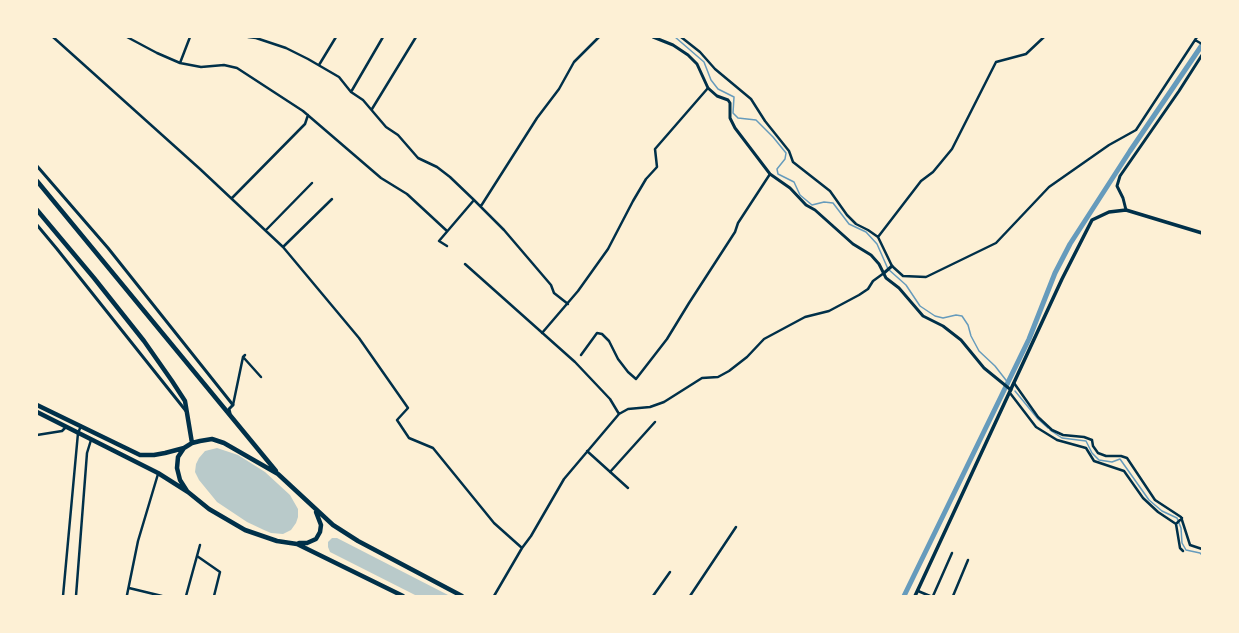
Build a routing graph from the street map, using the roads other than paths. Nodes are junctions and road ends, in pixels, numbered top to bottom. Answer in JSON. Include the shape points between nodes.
{"nodes":[{"id":1,"x":53,"y":37,"type":"edge"},
{"id":2,"x":127,"y":37,"type":"edge"},
{"id":3,"x":190,"y":37,"type":"edge"},
{"id":4,"x":248,"y":37,"type":"edge"},
{"id":5,"x":336,"y":37,"type":"edge"},
{"id":6,"x":383,"y":37,"type":"edge"},
{"id":7,"x":416,"y":37,"type":"edge"},
{"id":8,"x":599,"y":37,"type":"edge"},
{"id":9,"x":653,"y":37,"type":"edge"},
{"id":10,"x":681,"y":37,"type":"edge"},
{"id":11,"x":1044,"y":37,"type":"edge"},
{"id":12,"x":1196,"y":39,"type":"edge"},
{"id":13,"x":1202,"y":44,"type":"edge"},
{"id":14,"x":1202,"y":55,"type":"edge"},
{"id":15,"x":180,"y":63,"type":"junction"},
{"id":16,"x":319,"y":65,"type":"junction"},
{"id":17,"x":708,"y":88,"type":"junction"},
{"id":18,"x":351,"y":92,"type":"junction"},
{"id":19,"x":372,"y":109,"type":"junction"},
{"id":20,"x":308,"y":115,"type":"junction"},
{"id":21,"x":37,"y":166,"type":"edge"},
{"id":22,"x":770,"y":174,"type":"junction"},
{"id":23,"x":37,"y":181,"type":"edge"},
{"id":24,"x":312,"y":183,"type":"dead end"},
{"id":25,"x":232,"y":198,"type":"junction"},
{"id":26,"x":332,"y":199,"type":"dead end"},
{"id":27,"x":474,"y":200,"type":"junction"},
{"id":28,"x":481,"y":206,"type":"junction"},
{"id":29,"x":37,"y":210,"type":"edge"},
{"id":30,"x":1126,"y":210,"type":"junction"},
{"id":31,"x":37,"y":226,"type":"edge"},
{"id":32,"x":266,"y":230,"type":"junction"},
{"id":33,"x":447,"y":231,"type":"junction"},
{"id":34,"x":1202,"y":233,"type":"edge"},
{"id":35,"x":878,"y":238,"type":"junction"},
{"id":36,"x":283,"y":246,"type":"junction"},
{"id":37,"x":447,"y":246,"type":"dead end"},
{"id":38,"x":465,"y":264,"type":"dead end"},
{"id":39,"x":891,"y":267,"type":"junction"},
{"id":40,"x":885,"y":272,"type":"junction"},
{"id":41,"x":568,"y":304,"type":"junction"},
{"id":42,"x":542,"y":333,"type":"junction"},
{"id":43,"x":581,"y":355,"type":"dead end"},
{"id":44,"x":261,"y":377,"type":"dead end"},
{"id":45,"x":1014,"y":383,"type":"junction"},
{"id":46,"x":1010,"y":392,"type":"junction"},
{"id":47,"x":37,"y":405,"type":"edge"},
{"id":48,"x":233,"y":406,"type":"junction"},
{"id":49,"x":37,"y":412,"type":"edge"},
{"id":50,"x":187,"y":412,"type":"junction"},
{"id":51,"x":620,"y":414,"type":"junction"},
{"id":52,"x":230,"y":416,"type":"junction"},
{"id":53,"x":655,"y":422,"type":"dead end"},
{"id":54,"x":82,"y":426,"type":"junction"},
{"id":55,"x":66,"y":427,"type":"junction"},
{"id":56,"x":78,"y":433,"type":"junction"},
{"id":57,"x":37,"y":435,"type":"edge"},
{"id":58,"x":91,"y":440,"type":"junction"},
{"id":59,"x":192,"y":443,"type":"junction"},
{"id":60,"x":184,"y":448,"type":"junction"},
{"id":61,"x":587,"y":452,"type":"junction"},
{"id":62,"x":610,"y":472,"type":"junction"},
{"id":63,"x":158,"y":473,"type":"junction"},
{"id":64,"x":278,"y":474,"type":"junction"},
{"id":65,"x":628,"y":488,"type":"dead end"},
{"id":66,"x":188,"y":492,"type":"junction"},
{"id":67,"x":312,"y":506,"type":"junction"},
{"id":68,"x":1182,"y":518,"type":"junction"},
{"id":69,"x":1176,"y":524,"type":"junction"},
{"id":70,"x":736,"y":527,"type":"dead end"},
{"id":71,"x":297,"y":544,"type":"junction"},
{"id":72,"x":200,"y":545,"type":"dead end"},
{"id":73,"x":522,"y":548,"type":"junction"},
{"id":74,"x":1202,"y":549,"type":"edge"},
{"id":75,"x":1183,"y":551,"type":"dead end"},
{"id":76,"x":952,"y":553,"type":"dead end"},
{"id":77,"x":197,"y":556,"type":"junction"},
{"id":78,"x":968,"y":560,"type":"dead end"},
{"id":79,"x":670,"y":572,"type":"dead end"},
{"id":80,"x":129,"y":588,"type":"junction"},
{"id":81,"x":918,"y":591,"type":"junction"},
{"id":82,"x":127,"y":595,"type":"edge"},
{"id":83,"x":63,"y":596,"type":"edge"},
{"id":84,"x":76,"y":596,"type":"edge"},
{"id":85,"x":162,"y":596,"type":"edge"},
{"id":86,"x":186,"y":596,"type":"edge"},
{"id":87,"x":214,"y":596,"type":"edge"},
{"id":88,"x":403,"y":596,"type":"edge"},
{"id":89,"x":462,"y":596,"type":"edge"},
{"id":90,"x":494,"y":596,"type":"edge"},
{"id":91,"x":653,"y":596,"type":"edge"},
{"id":92,"x":690,"y":596,"type":"edge"},
{"id":93,"x":915,"y":596,"type":"edge"},
{"id":94,"x":930,"y":596,"type":"edge"},
{"id":95,"x":933,"y":596,"type":"edge"},
{"id":96,"x":953,"y":596,"type":"edge"}],
"edges":[{"from":1,"to":25,"type":"street"},
{"from":2,"to":15,"type":"street"},
{"from":3,"to":15,"type":"street"},
{"from":4,"to":16,"type":"street","via":[[286,48]]},
{"from":5,"to":16,"type":"street"},
{"from":6,"to":18,"type":"street"},
{"from":7,"to":19,"type":"street"},
{"from":8,"to":28,"type":"street","via":[[574,62],[559,89],[536,118]]},
{"from":9,"to":17,"type":"street","via":[[673,45],[688,55],[697,64]]},
{"from":10,"to":35,"type":"street","via":[[751,99],[789,151],[793,162],[830,191],[856,224]]},
{"from":11,"to":35,"type":"street","via":[[1026,54],[996,62],[952,149],[933,172],[920,181]]},
{"from":12,"to":13,"type":"street"},
{"from":12,"to":39,"type":"street","via":[[1136,130],[1109,145],[1049,187],[996,243],[926,277],[903,276]]},
{"from":14,"to":30,"type":"street","via":[[1120,176],[1117,186]]},
{"from":15,"to":20,"type":"street","via":[[201,67],[224,65],[237,68]]},
{"from":16,"to":18,"type":"street","via":[[339,77]]},
{"from":17,"to":22,"type":"street","via":[[717,96],[728,100],[730,118],[735,128]]},
{"from":17,"to":41,"type":"street","via":[[655,149],[657,167],[646,179],[608,249]]},
{"from":18,"to":19,"type":"street"},
{"from":19,"to":27,"type":"street","via":[[386,127],[398,135],[418,158],[437,167]]},
{"from":20,"to":25,"type":"street","via":[[305,124]]},
{"from":20,"to":33,"type":"street","via":[[381,178],[407,194]]},
{"from":21,"to":48,"type":"street","via":[[127,272]]},
{"from":22,"to":40,"type":"street","via":[[790,188],[806,205],[853,244],[871,255]]},
{"from":22,"to":43,"type":"street","via":[[667,340],[636,379],[618,359],[609,341],[602,334],[597,333]]},
{"from":23,"to":52,"type":"highway"},
{"from":24,"to":32,"type":"street"},
{"from":25,"to":32,"type":"street"},
{"from":26,"to":36,"type":"street"},
{"from":27,"to":28,"type":"street"},
{"from":27,"to":33,"type":"street"},
{"from":28,"to":41,"type":"street","via":[[551,285],[554,293]]},
{"from":29,"to":50,"type":"highway","via":[[144,341],[185,401]]},
{"from":30,"to":34,"type":"main road"},
{"from":30,"to":45,"type":"main road","via":[[1109,212],[1092,220]]},
{"from":31,"to":50,"type":"street","via":[[58,248]]},
{"from":32,"to":36,"type":"street"},
{"from":33,"to":37,"type":"street","via":[[439,241]]},
{"from":35,"to":39,"type":"street"},
{"from":36,"to":73,"type":"street","via":[[359,338],[408,408],[397,420],[409,438],[433,448],[494,523]]},
{"from":38,"to":42,"type":"street"},
{"from":39,"to":40,"type":"street"},
{"from":40,"to":46,"type":"street","via":[[886,278],[899,288],[923,316],[943,326],[961,340],[984,368]]},
{"from":40,"to":51,"type":"street","via":[[859,295],[829,311],[805,317],[764,339],[747,357],[718,377],[702,378],[664,402]]},
{"from":41,"to":42,"type":"street"},
{"from":42,"to":51,"type":"street","via":[[575,362],[610,399]]},
{"from":44,"to":48,"type":"street","via":[[244,356]]},
{"from":45,"to":46,"type":"main road"},
{"from":45,"to":68,"type":"street","via":[[1038,417],[1052,430],[1063,435],[1092,440],[1098,453],[1106,456],[1127,458],[1155,500]]},
{"from":46,"to":69,"type":"street","via":[[1036,427],[1057,440],[1086,448],[1094,461],[1124,471],[1142,498]]},
{"from":46,"to":81,"type":"main road"},
{"from":47,"to":54,"type":"highway"},
{"from":48,"to":52,"type":"street","via":[[229,409]]},
{"from":49,"to":55,"type":"highway"},
{"from":50,"to":59,"type":"highway"},
{"from":51,"to":61,"type":"street"},
{"from":52,"to":64,"type":"highway"},
{"from":53,"to":62,"type":"street"},
{"from":54,"to":56,"type":"street"},
{"from":54,"to":60,"type":"highway","via":[[140,454],[154,455]]},
{"from":55,"to":56,"type":"highway"},
{"from":55,"to":57,"type":"street","via":[[62,431]]},
{"from":56,"to":58,"type":"highway"},
{"from":56,"to":83,"type":"street"},
{"from":58,"to":63,"type":"highway"},
{"from":58,"to":84,"type":"street","via":[[87,453]]},
{"from":59,"to":60,"type":"highway"},
{"from":59,"to":64,"type":"highway","via":[[212,440],[224,443]]},
{"from":60,"to":66,"type":"highway","via":[[178,457],[177,468],[180,480]]},
{"from":61,"to":62,"type":"street"},
{"from":61,"to":73,"type":"street","via":[[564,479]]},
{"from":62,"to":65,"type":"street"},
{"from":63,"to":66,"type":"highway"},
{"from":63,"to":80,"type":"street","via":[[138,541]]},
{"from":64,"to":67,"type":"highway"},
{"from":66,"to":71,"type":"highway","via":[[209,509],[245,530],[277,541]]},
{"from":67,"to":71,"type":"highway","via":[[318,515],[320,532],[316,539]]},
{"from":67,"to":89,"type":"highway","via":[[334,526],[358,541]]},
{"from":68,"to":69,"type":"street"},
{"from":68,"to":74,"type":"street","via":[[1190,545]]},
{"from":69,"to":75,"type":"street","via":[[1180,548]]},
{"from":70,"to":92,"type":"street"},
{"from":71,"to":88,"type":"highway"},
{"from":72,"to":77,"type":"street"},
{"from":73,"to":90,"type":"street"},
{"from":76,"to":95,"type":"street"},
{"from":77,"to":86,"type":"street"},
{"from":77,"to":87,"type":"street","via":[[220,572]]},
{"from":78,"to":96,"type":"street"},
{"from":79,"to":91,"type":"street"},
{"from":80,"to":82,"type":"street"},
{"from":80,"to":85,"type":"street"},
{"from":81,"to":93,"type":"main road"},
{"from":81,"to":94,"type":"street"}]}
